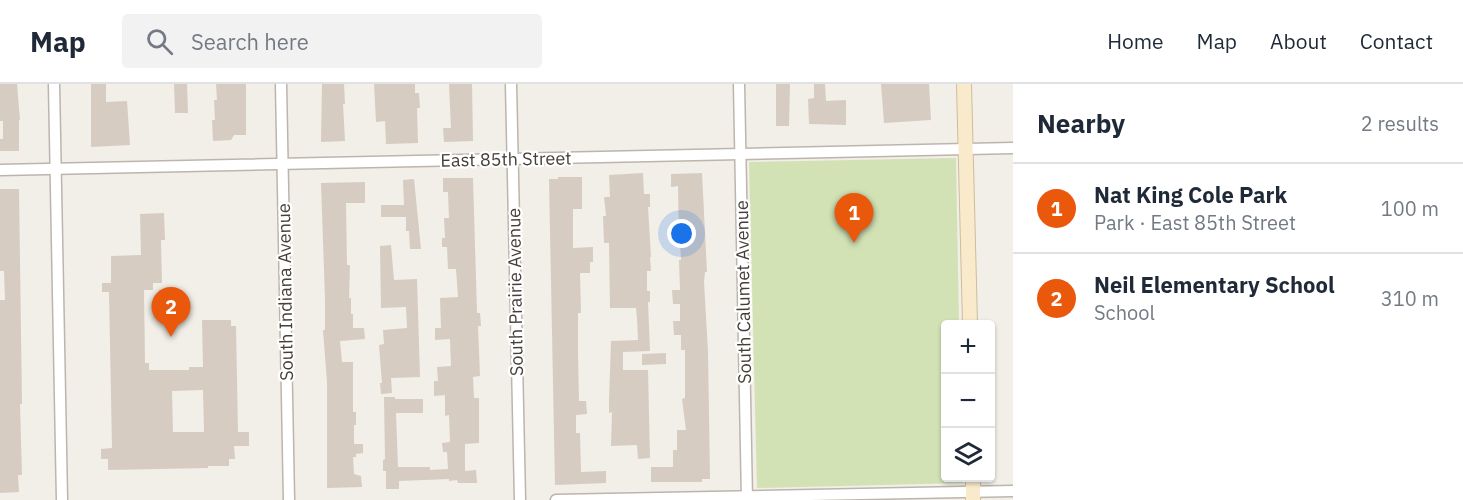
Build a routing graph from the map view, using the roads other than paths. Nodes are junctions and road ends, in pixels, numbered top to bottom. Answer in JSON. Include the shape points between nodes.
{"nodes":[{"id":1,"x":54,"y":84,"type":"edge"},
{"id":2,"x":281,"y":84,"type":"edge"},
{"id":3,"x":511,"y":84,"type":"edge"},
{"id":4,"x":739,"y":84,"type":"edge"},
{"id":5,"x":964,"y":84,"type":"edge"},
{"id":6,"x":1013,"y":148,"type":"edge"},
{"id":7,"x":966,"y":149,"type":"junction"},
{"id":8,"x":740,"y":154,"type":"junction"},
{"id":9,"x":512,"y":159,"type":"junction"},
{"id":10,"x":282,"y":164,"type":"junction"},
{"id":11,"x":55,"y":168,"type":"junction"},
{"id":12,"x":0,"y":170,"type":"edge"},
{"id":13,"x":969,"y":320,"type":"edge"},
{"id":14,"x":1013,"y":491,"type":"edge"},
{"id":15,"x":973,"y":496,"type":"edge"},
{"id":16,"x":747,"y":498,"type":"edge"},
{"id":17,"x":62,"y":500,"type":"edge"},
{"id":18,"x":289,"y":500,"type":"edge"},
{"id":19,"x":520,"y":500,"type":"edge"},
{"id":20,"x":556,"y":500,"type":"edge"}],
"edges":[{"from":1,"to":11,"type":"street"},
{"from":2,"to":10,"type":"street","name":"South Indiana Avenue"},
{"from":3,"to":9,"type":"street","name":"South Prairie Avenue"},
{"from":4,"to":8,"type":"street","name":"South Calumet Avenue"},
{"from":5,"to":7,"type":"street"},
{"from":6,"to":7,"type":"street","name":"East 85th Street"},
{"from":7,"to":8,"type":"street","name":"East 85th Street"},
{"from":7,"to":13,"type":"street"},
{"from":8,"to":9,"type":"street","name":"East 85th Street"},
{"from":8,"to":16,"type":"street","name":"South Calumet Avenue"},
{"from":9,"to":10,"type":"street","name":"East 85th Street"},
{"from":9,"to":19,"type":"street","name":"South Prairie Avenue"},
{"from":10,"to":11,"type":"street","name":"East 85th Street"},
{"from":10,"to":18,"type":"street","name":"South Indiana Avenue"},
{"from":11,"to":12,"type":"street","name":"East 85th Street"},
{"from":11,"to":17,"type":"street"},
{"from":14,"to":15,"type":"street"},
{"from":15,"to":16,"type":"street"},
{"from":16,"to":20,"type":"street"}]}
